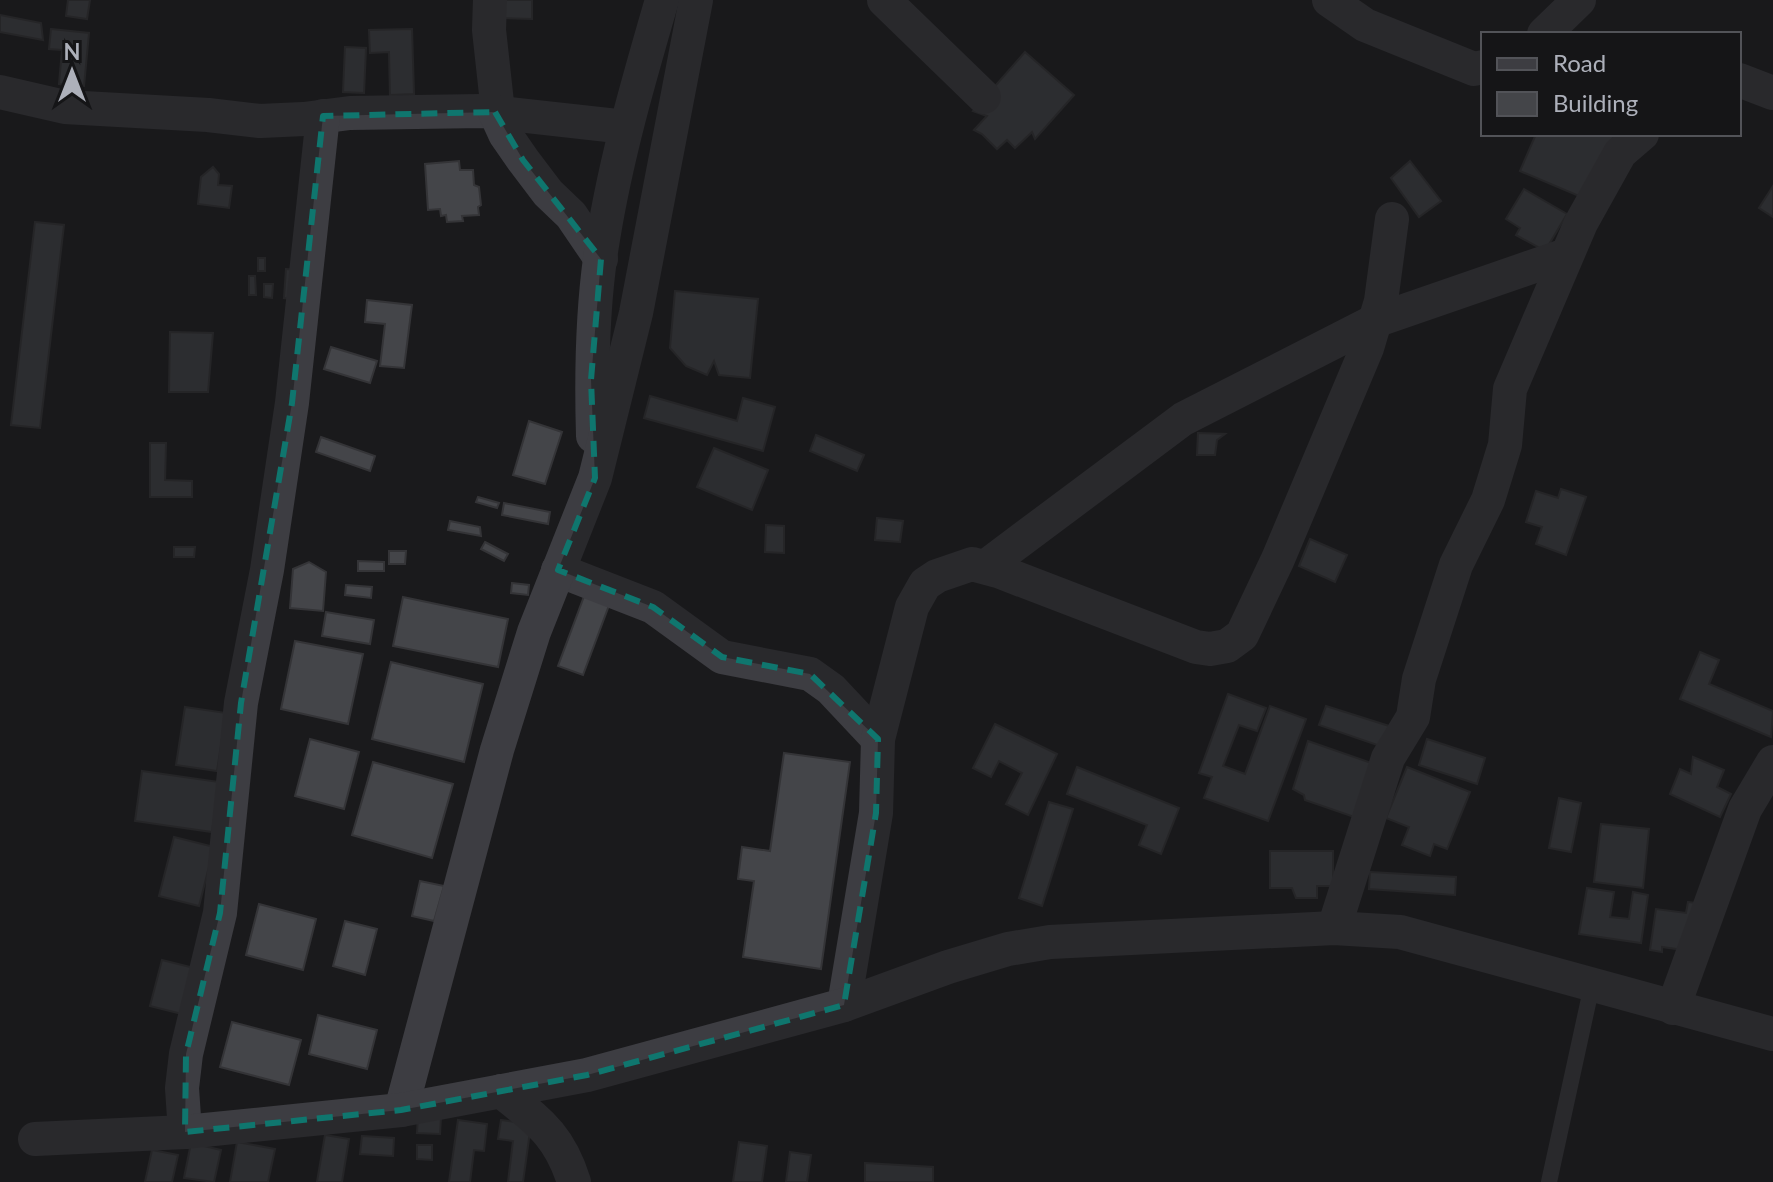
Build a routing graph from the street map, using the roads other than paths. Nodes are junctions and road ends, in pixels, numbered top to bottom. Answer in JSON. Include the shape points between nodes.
{"nodes":[{"id":1,"x":490,"y":0,"type":"edge"},
{"id":2,"x":662,"y":0,"type":"edge"},
{"id":3,"x":696,"y":0,"type":"edge"},
{"id":4,"x":884,"y":0,"type":"edge"},
{"id":5,"x":1329,"y":0,"type":"edge"},
{"id":6,"x":1579,"y":0,"type":"edge"},
{"id":7,"x":1546,"y":32,"type":"edge"},
{"id":8,"x":1481,"y":67,"type":"edge"},
{"id":9,"x":1741,"y":81,"type":"edge"},
{"id":10,"x":0,"y":92,"type":"edge"},
{"id":11,"x":1773,"y":93,"type":"edge"},
{"id":12,"x":984,"y":97,"type":"dead end"},
{"id":13,"x":496,"y":112,"type":"junction"},
{"id":14,"x":323,"y":116,"type":"junction"},
{"id":15,"x":626,"y":127,"type":"junction"},
{"id":16,"x":1640,"y":136,"type":"edge"},
{"id":17,"x":1392,"y":219,"type":"dead end"},
{"id":18,"x":1566,"y":255,"type":"junction"},
{"id":19,"x":601,"y":259,"type":"junction"},
{"id":20,"x":1375,"y":321,"type":"junction"},
{"id":21,"x":595,"y":478,"type":"junction"},
{"id":22,"x":985,"y":567,"type":"junction"},
{"id":23,"x":558,"y":570,"type":"junction"},
{"id":24,"x":878,"y":739,"type":"junction"},
{"id":25,"x":1773,"y":762,"type":"edge"},
{"id":26,"x":1334,"y":928,"type":"junction"},
{"id":27,"x":1592,"y":985,"type":"junction"},
{"id":28,"x":844,"y":1005,"type":"junction"},
{"id":29,"x":1673,"y":1008,"type":"junction"},
{"id":30,"x":1773,"y":1034,"type":"edge"},
{"id":31,"x":501,"y":1091,"type":"junction"},
{"id":32,"x":401,"y":1110,"type":"junction"},
{"id":33,"x":185,"y":1132,"type":"junction"},
{"id":34,"x":35,"y":1139,"type":"dead end"},
{"id":35,"x":574,"y":1182,"type":"edge"},
{"id":36,"x":1549,"y":1182,"type":"edge"}],
"edges":[{"from":1,"to":13,"type":"street"},
{"from":2,"to":15,"type":"street"},
{"from":3,"to":21,"type":"street","via":[[636,313]]},
{"from":4,"to":12,"type":"street"},
{"from":5,"to":8,"type":"street","via":[[1365,25]]},
{"from":6,"to":7,"type":"street"},
{"from":9,"to":11,"type":"street"},
{"from":10,"to":14,"type":"street","via":[[65,107],[260,121]]},
{"from":13,"to":14,"type":"street"},
{"from":13,"to":15,"type":"street"},
{"from":13,"to":19,"type":"street","via":[[523,160]]},
{"from":14,"to":33,"type":"street","via":[[292,403],[241,703],[220,913],[186,1054]]},
{"from":15,"to":19,"type":"street"},
{"from":16,"to":18,"type":"street","via":[[1620,153]]},
{"from":17,"to":20,"type":"street"},
{"from":18,"to":20,"type":"street"},
{"from":18,"to":26,"type":"street","via":[[1510,389],[1505,445],[1488,500],[1456,565],[1419,679],[1413,717],[1388,758]]},
{"from":19,"to":21,"type":"street","via":[[591,380]]},
{"from":20,"to":22,"type":"street","via":[[1183,419]]},
{"from":20,"to":22,"type":"street","via":[[1278,559],[1242,635],[1227,646],[1196,647]]},
{"from":21,"to":23,"type":"street"},
{"from":22,"to":24,"type":"street","via":[[972,564],[925,584],[912,607]]},
{"from":23,"to":24,"type":"street","via":[[653,607],[722,657],[810,674]]},
{"from":23,"to":32,"type":"street","via":[[497,750]]},
{"from":24,"to":28,"type":"street","via":[[876,813]]},
{"from":25,"to":29,"type":"street","via":[[1745,809]]},
{"from":26,"to":27,"type":"street","via":[[1400,932]]},
{"from":26,"to":28,"type":"street","via":[[1008,949]]},
{"from":27,"to":29,"type":"street"},
{"from":27,"to":36,"type":"lane"},
{"from":28,"to":31,"type":"street","via":[[587,1075]]},
{"from":29,"to":30,"type":"street"},
{"from":31,"to":32,"type":"street"},
{"from":31,"to":35,"type":"street","via":[[543,1125],[565,1155]]},
{"from":32,"to":33,"type":"street"},
{"from":33,"to":34,"type":"street"}]}
